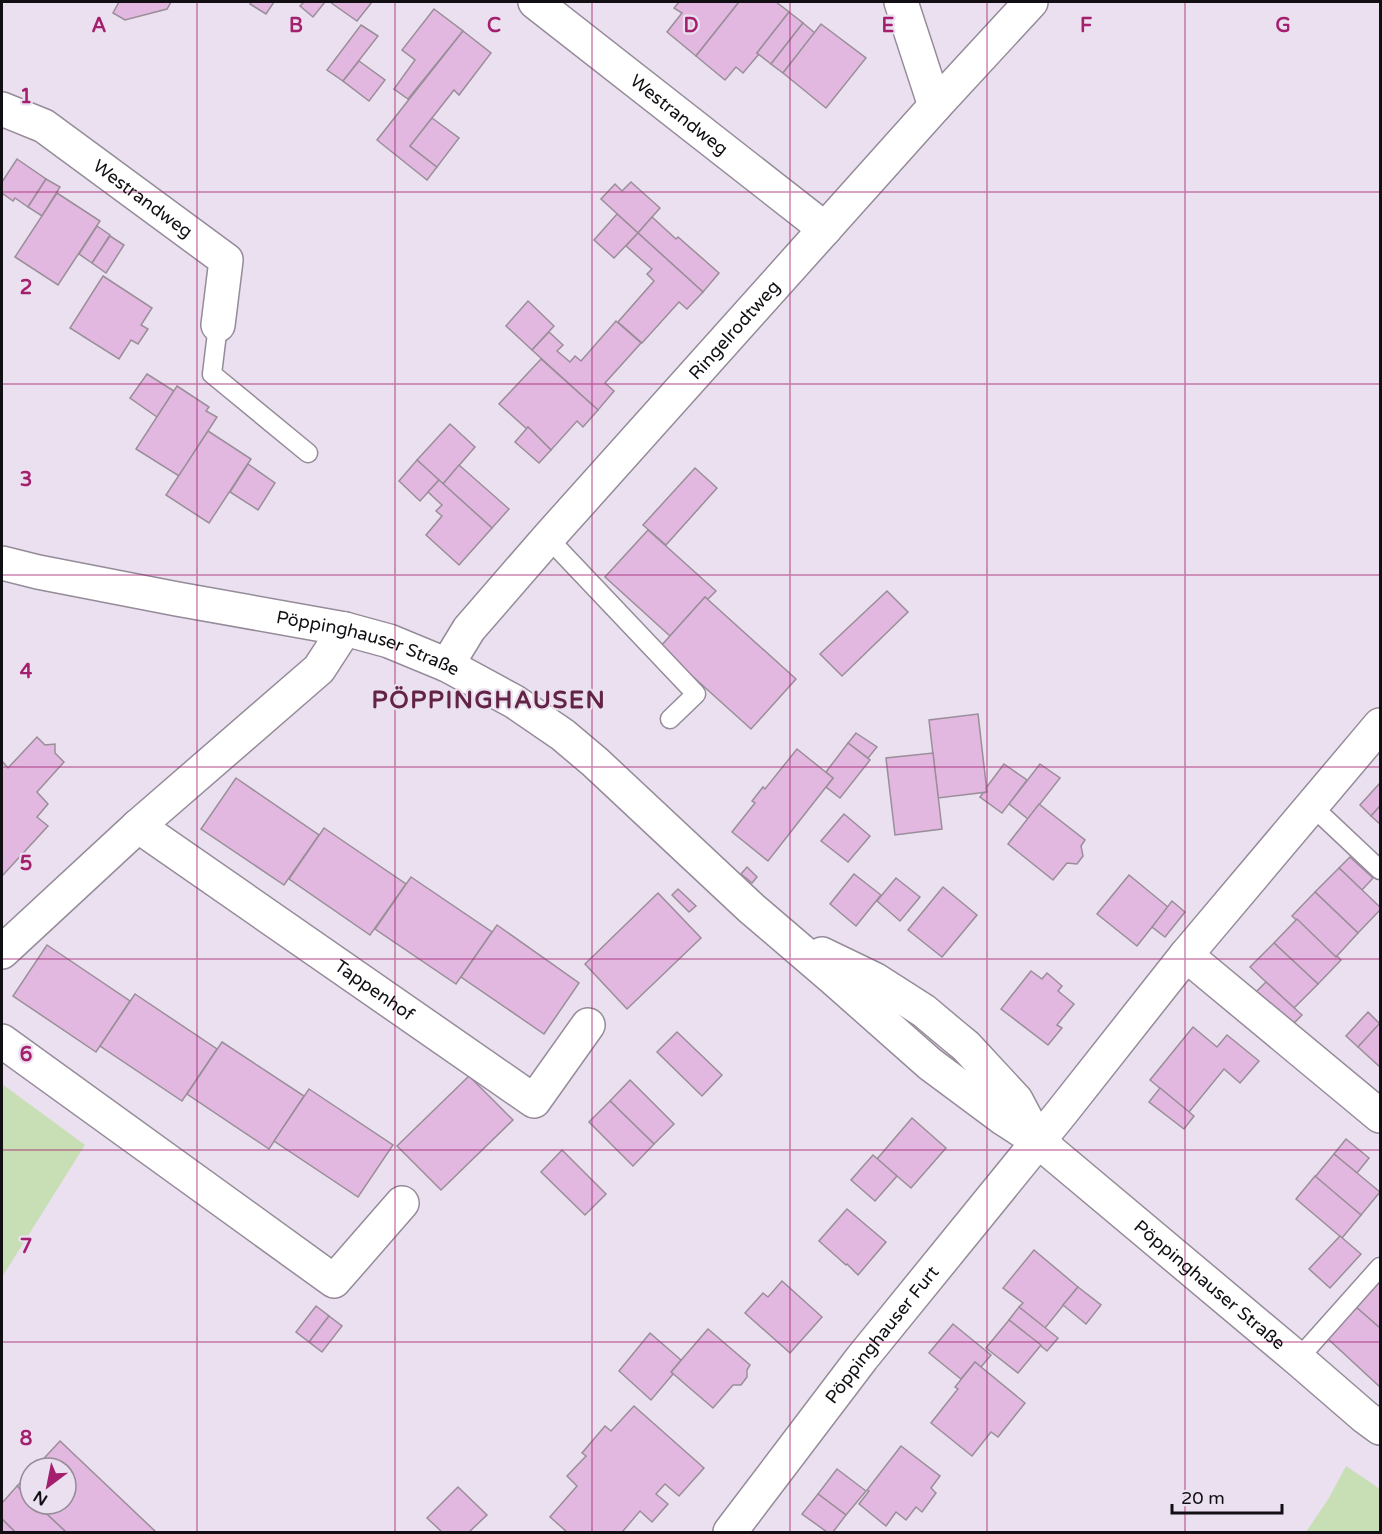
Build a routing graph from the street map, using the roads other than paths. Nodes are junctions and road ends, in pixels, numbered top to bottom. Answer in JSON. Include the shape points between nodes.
{"nodes":[{"id":1,"x":534,"y":2,"type":"edge"},
{"id":2,"x":901,"y":2,"type":"edge"},
{"id":3,"x":1031,"y":2,"type":"edge"},
{"id":4,"x":935,"y":106,"type":"junction"},
{"id":5,"x":2,"y":109,"type":"edge"},
{"id":6,"x":825,"y":229,"type":"junction"},
{"id":7,"x":218,"y":325,"type":"joint"},
{"id":8,"x":308,"y":453,"type":"dead end"},
{"id":9,"x":548,"y":538,"type":"junction"},
{"id":10,"x":2,"y":562,"type":"edge"},
{"id":11,"x":345,"y":629,"type":"junction"},
{"id":12,"x":447,"y":666,"type":"junction"},
{"id":13,"x":670,"y":719,"type":"dead end"},
{"id":14,"x":1380,"y":725,"type":"edge"},
{"id":15,"x":1312,"y":806,"type":"junction"},
{"id":16,"x":138,"y":826,"type":"junction"},
{"id":17,"x":1380,"y":870,"type":"edge"},
{"id":18,"x":2,"y":952,"type":"edge"},
{"id":19,"x":1186,"y":955,"type":"junction"},
{"id":20,"x":588,"y":1025,"type":"dead end"},
{"id":21,"x":2,"y":1041,"type":"edge"},
{"id":22,"x":1380,"y":1116,"type":"edge"},
{"id":23,"x":1038,"y":1141,"type":"junction"},
{"id":24,"x":402,"y":1203,"type":"dead end"},
{"id":25,"x":1380,"y":1267,"type":"edge"},
{"id":26,"x":1298,"y":1359,"type":"junction"},
{"id":27,"x":1380,"y":1428,"type":"edge"},
{"id":28,"x":730,"y":1533,"type":"edge"}],
"edges":[{"from":1,"to":6,"type":"street","name":"Westrandweg"},
{"from":2,"to":4,"type":"street"},
{"from":3,"to":4,"type":"street","name":"Ringelrodtweg"},
{"from":4,"to":6,"type":"street","name":"Ringelrodtweg"},
{"from":5,"to":7,"type":"street","name":"Westrandweg","via":[[44,126],[226,260]]},
{"from":6,"to":9,"type":"street","name":"Ringelrodtweg"},
{"from":7,"to":8,"type":"lane","via":[[212,374]]},
{"from":9,"to":12,"type":"street","name":"Ringelrodtweg","via":[[469,629]]},
{"from":9,"to":13,"type":"lane","via":[[696,694]]},
{"from":10,"to":11,"type":"street","name":"Pöppinghauser Straße"},
{"from":11,"to":12,"type":"street","name":"Pöppinghauser Straße","via":[[389,641]]},
{"from":11,"to":16,"type":"street","via":[[319,669]]},
{"from":12,"to":23,"type":"street","name":"Pöppinghauser Straße","via":[[515,702],[563,735],[930,1065]]},
{"from":14,"to":15,"type":"street"},
{"from":15,"to":17,"type":"lane"},
{"from":15,"to":19,"type":"street"},
{"from":16,"to":18,"type":"street"},
{"from":16,"to":20,"type":"street","name":"Tappenhof","via":[[534,1101]]},
{"from":19,"to":22,"type":"street"},
{"from":19,"to":23,"type":"street"},
{"from":21,"to":24,"type":"street","via":[[334,1281]]},
{"from":23,"to":26,"type":"street","name":"Pöppinghauser Straße"},
{"from":23,"to":28,"type":"street","name":"Pöppinghauser Furt","via":[[862,1358]]},
{"from":25,"to":26,"type":"lane"},
{"from":26,"to":27,"type":"street","name":"Pöppinghauser Straße"}]}
